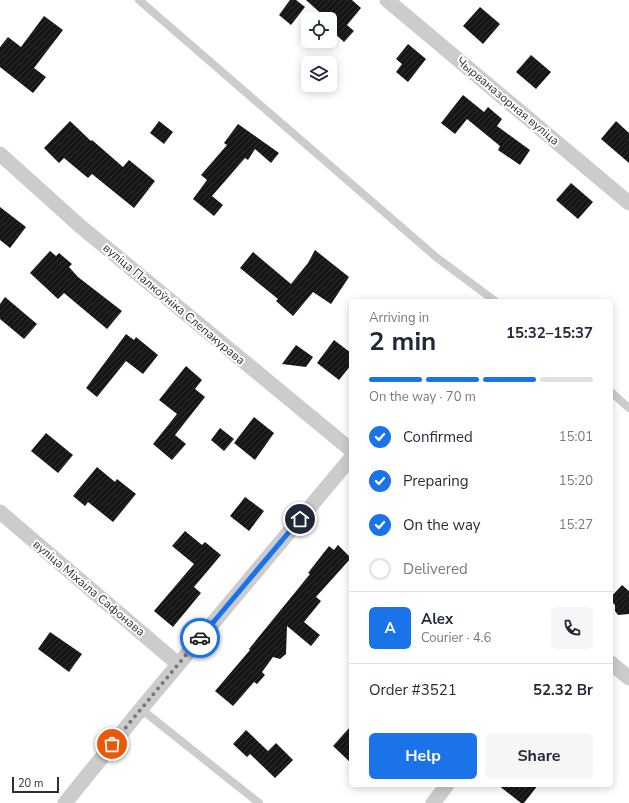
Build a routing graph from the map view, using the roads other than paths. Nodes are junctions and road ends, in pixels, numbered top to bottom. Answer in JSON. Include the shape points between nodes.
{"nodes":[{"id":1,"x":139,"y":0,"type":"edge"},
{"id":2,"x":387,"y":0,"type":"edge"},
{"id":3,"x":0,"y":154,"type":"edge"},
{"id":4,"x":629,"y":203,"type":"edge"},
{"id":5,"x":492,"y":299,"type":"edge"},
{"id":6,"x":613,"y":394,"type":"edge"},
{"id":7,"x":629,"y":408,"type":"edge"},
{"id":8,"x":349,"y":448,"type":"edge"},
{"id":9,"x":349,"y":460,"type":"edge"},
{"id":10,"x":0,"y":512,"type":"edge"},
{"id":11,"x":178,"y":664,"type":"junction"},
{"id":12,"x":613,"y":665,"type":"edge"},
{"id":13,"x":629,"y":678,"type":"edge"},
{"id":14,"x":141,"y":709,"type":"junction"},
{"id":15,"x":445,"y":787,"type":"edge"},
{"id":16,"x":65,"y":803,"type":"edge"},
{"id":17,"x":259,"y":803,"type":"edge"},
{"id":18,"x":433,"y":803,"type":"edge"}],
"edges":[{"from":1,"to":5,"type":"lane","via":[[436,257]]},
{"from":2,"to":4,"type":"street","name":"Чырваназорная вуліца"},
{"from":3,"to":8,"type":"street","name":"вуліца Палкоўніка Слепакурава","via":[[80,226]]},
{"from":6,"to":7,"type":"lane"},
{"from":9,"to":11,"type":"street"},
{"from":10,"to":11,"type":"street","name":"вуліца Міхаіла Сафонава"},
{"from":11,"to":14,"type":"street"},
{"from":12,"to":13,"type":"street"},
{"from":14,"to":16,"type":"street"},
{"from":14,"to":17,"type":"lane"},
{"from":15,"to":18,"type":"street"}]}
